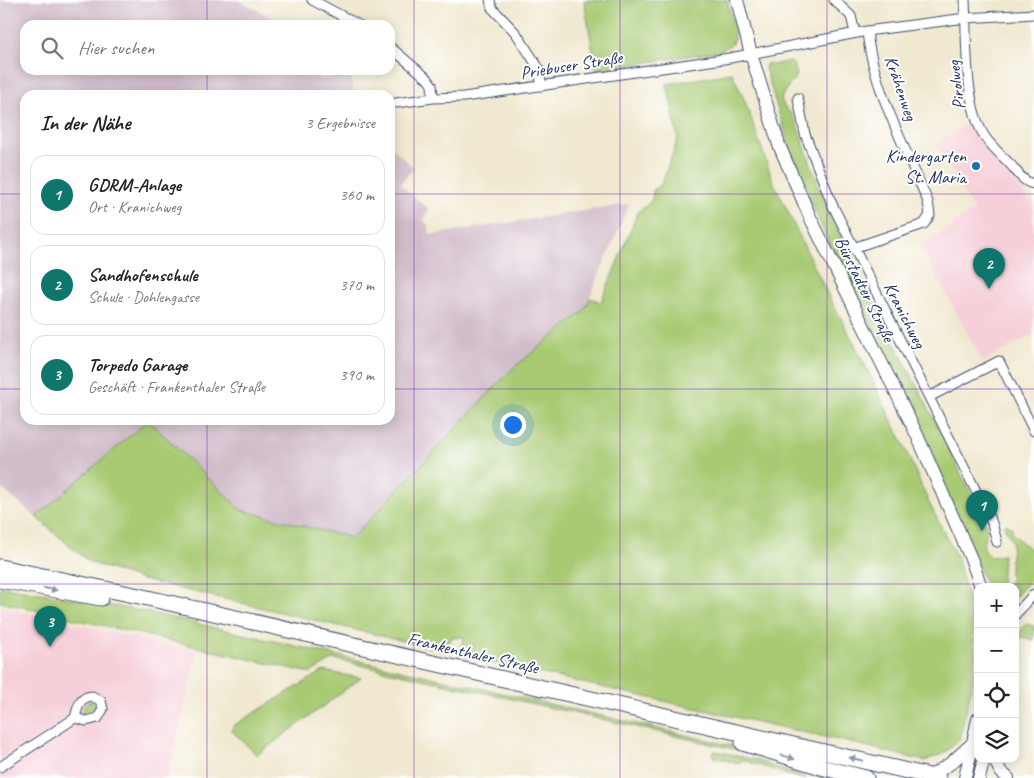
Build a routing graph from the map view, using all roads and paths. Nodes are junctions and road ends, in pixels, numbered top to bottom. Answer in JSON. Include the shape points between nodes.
{"nodes":[{"id":1,"x":312,"y":0,"type":"edge"},
{"id":2,"x":490,"y":0,"type":"edge"},
{"id":3,"x":737,"y":0,"type":"edge"},
{"id":4,"x":834,"y":0,"type":"edge"},
{"id":5,"x":966,"y":0,"type":"edge"},
{"id":6,"x":1034,"y":14,"type":"edge"},
{"id":7,"x":966,"y":18,"type":"junction"},
{"id":8,"x":350,"y":20,"type":"edge"},
{"id":9,"x":867,"y":31,"type":"junction"},
{"id":10,"x":854,"y":33,"type":"junction"},
{"id":11,"x":395,"y":51,"type":"edge"},
{"id":12,"x":751,"y":54,"type":"junction"},
{"id":13,"x":542,"y":86,"type":"junction"},
{"id":14,"x":433,"y":98,"type":"junction"},
{"id":15,"x":798,"y":98,"type":"dead end"},
{"id":16,"x":396,"y":103,"type":"dead end"},
{"id":17,"x":1034,"y":184,"type":"edge"},
{"id":18,"x":853,"y":248,"type":"junction"},
{"id":19,"x":929,"y":397,"type":"junction"},
{"id":20,"x":1034,"y":431,"type":"edge"},
{"id":21,"x":997,"y":542,"type":"dead end"},
{"id":22,"x":0,"y":567,"type":"edge"},
{"id":23,"x":0,"y":580,"type":"edge"},
{"id":24,"x":979,"y":583,"type":"edge"},
{"id":25,"x":1034,"y":594,"type":"edge"},
{"id":26,"x":1019,"y":608,"type":"edge"},
{"id":27,"x":75,"y":718,"type":"dead end"},
{"id":28,"x":974,"y":738,"type":"edge"},
{"id":29,"x":973,"y":743,"type":"junction"},
{"id":30,"x":983,"y":763,"type":"edge"},
{"id":31,"x":996,"y":763,"type":"edge"},
{"id":32,"x":0,"y":767,"type":"edge"},
{"id":33,"x":934,"y":777,"type":"edge"},
{"id":34,"x":866,"y":778,"type":"edge"},
{"id":35,"x":965,"y":778,"type":"edge"},
{"id":36,"x":979,"y":778,"type":"edge"},
{"id":37,"x":1008,"y":778,"type":"edge"}],
"edges":[{"from":1,"to":8,"type":"street"},
{"from":2,"to":13,"type":"street","via":[[492,8],[519,38],[538,67]]},
{"from":3,"to":12,"type":"main road","name":"Bürstadter Straße"},
{"from":4,"to":10,"type":"street","via":[[851,16]]},
{"from":5,"to":7,"type":"street","name":"Pirolweg"},
{"from":6,"to":7,"type":"street","name":"Priebuser Straße"},
{"from":7,"to":9,"type":"street","name":"Priebuser Straße"},
{"from":7,"to":17,"type":"street","name":"Pirolweg","via":[[970,91],[978,124],[1000,154],[1027,182]]},
{"from":9,"to":10,"type":"street","name":"Priebuser Straße"},
{"from":9,"to":18,"type":"street","name":"Krähenweg","via":[[882,91],[928,202],[930,215],[924,224]]},
{"from":10,"to":12,"type":"street","name":"Priebuser Straße"},
{"from":11,"to":14,"type":"street","via":[[428,79]]},
{"from":12,"to":13,"type":"street","name":"Priebuser Straße"},
{"from":12,"to":24,"type":"main road","name":"Bürstadter Straße","via":[[779,145],[793,178],[918,436]]},
{"from":13,"to":14,"type":"street","name":"Priebuser Straße"},
{"from":14,"to":16,"type":"street","name":"Priebuser Straße"},
{"from":15,"to":18,"type":"street","name":"Kranichweg","via":[[805,134]]},
{"from":18,"to":19,"type":"street","name":"Kranichweg"},
{"from":19,"to":20,"type":"street","via":[[999,361]]},
{"from":19,"to":21,"type":"street","name":"Kranichweg","via":[[992,523]]},
{"from":33,"to":22,"type":"main road","name":"Frankenthaler Straße","one_way":true},
{"from":23,"to":34,"type":"main road","name":"Frankenthaler Straße","one_way":true,"via":[[118,602],[744,743]]},
{"from":25,"to":26,"type":"street"},
{"from":27,"to":32,"type":"street"},
{"from":28,"to":29,"type":"main road"},
{"from":29,"to":33,"type":"main road"},
{"from":29,"to":35,"type":"main road"},
{"from":30,"to":36,"type":"main road"},
{"from":31,"to":37,"type":"main road"}]}
